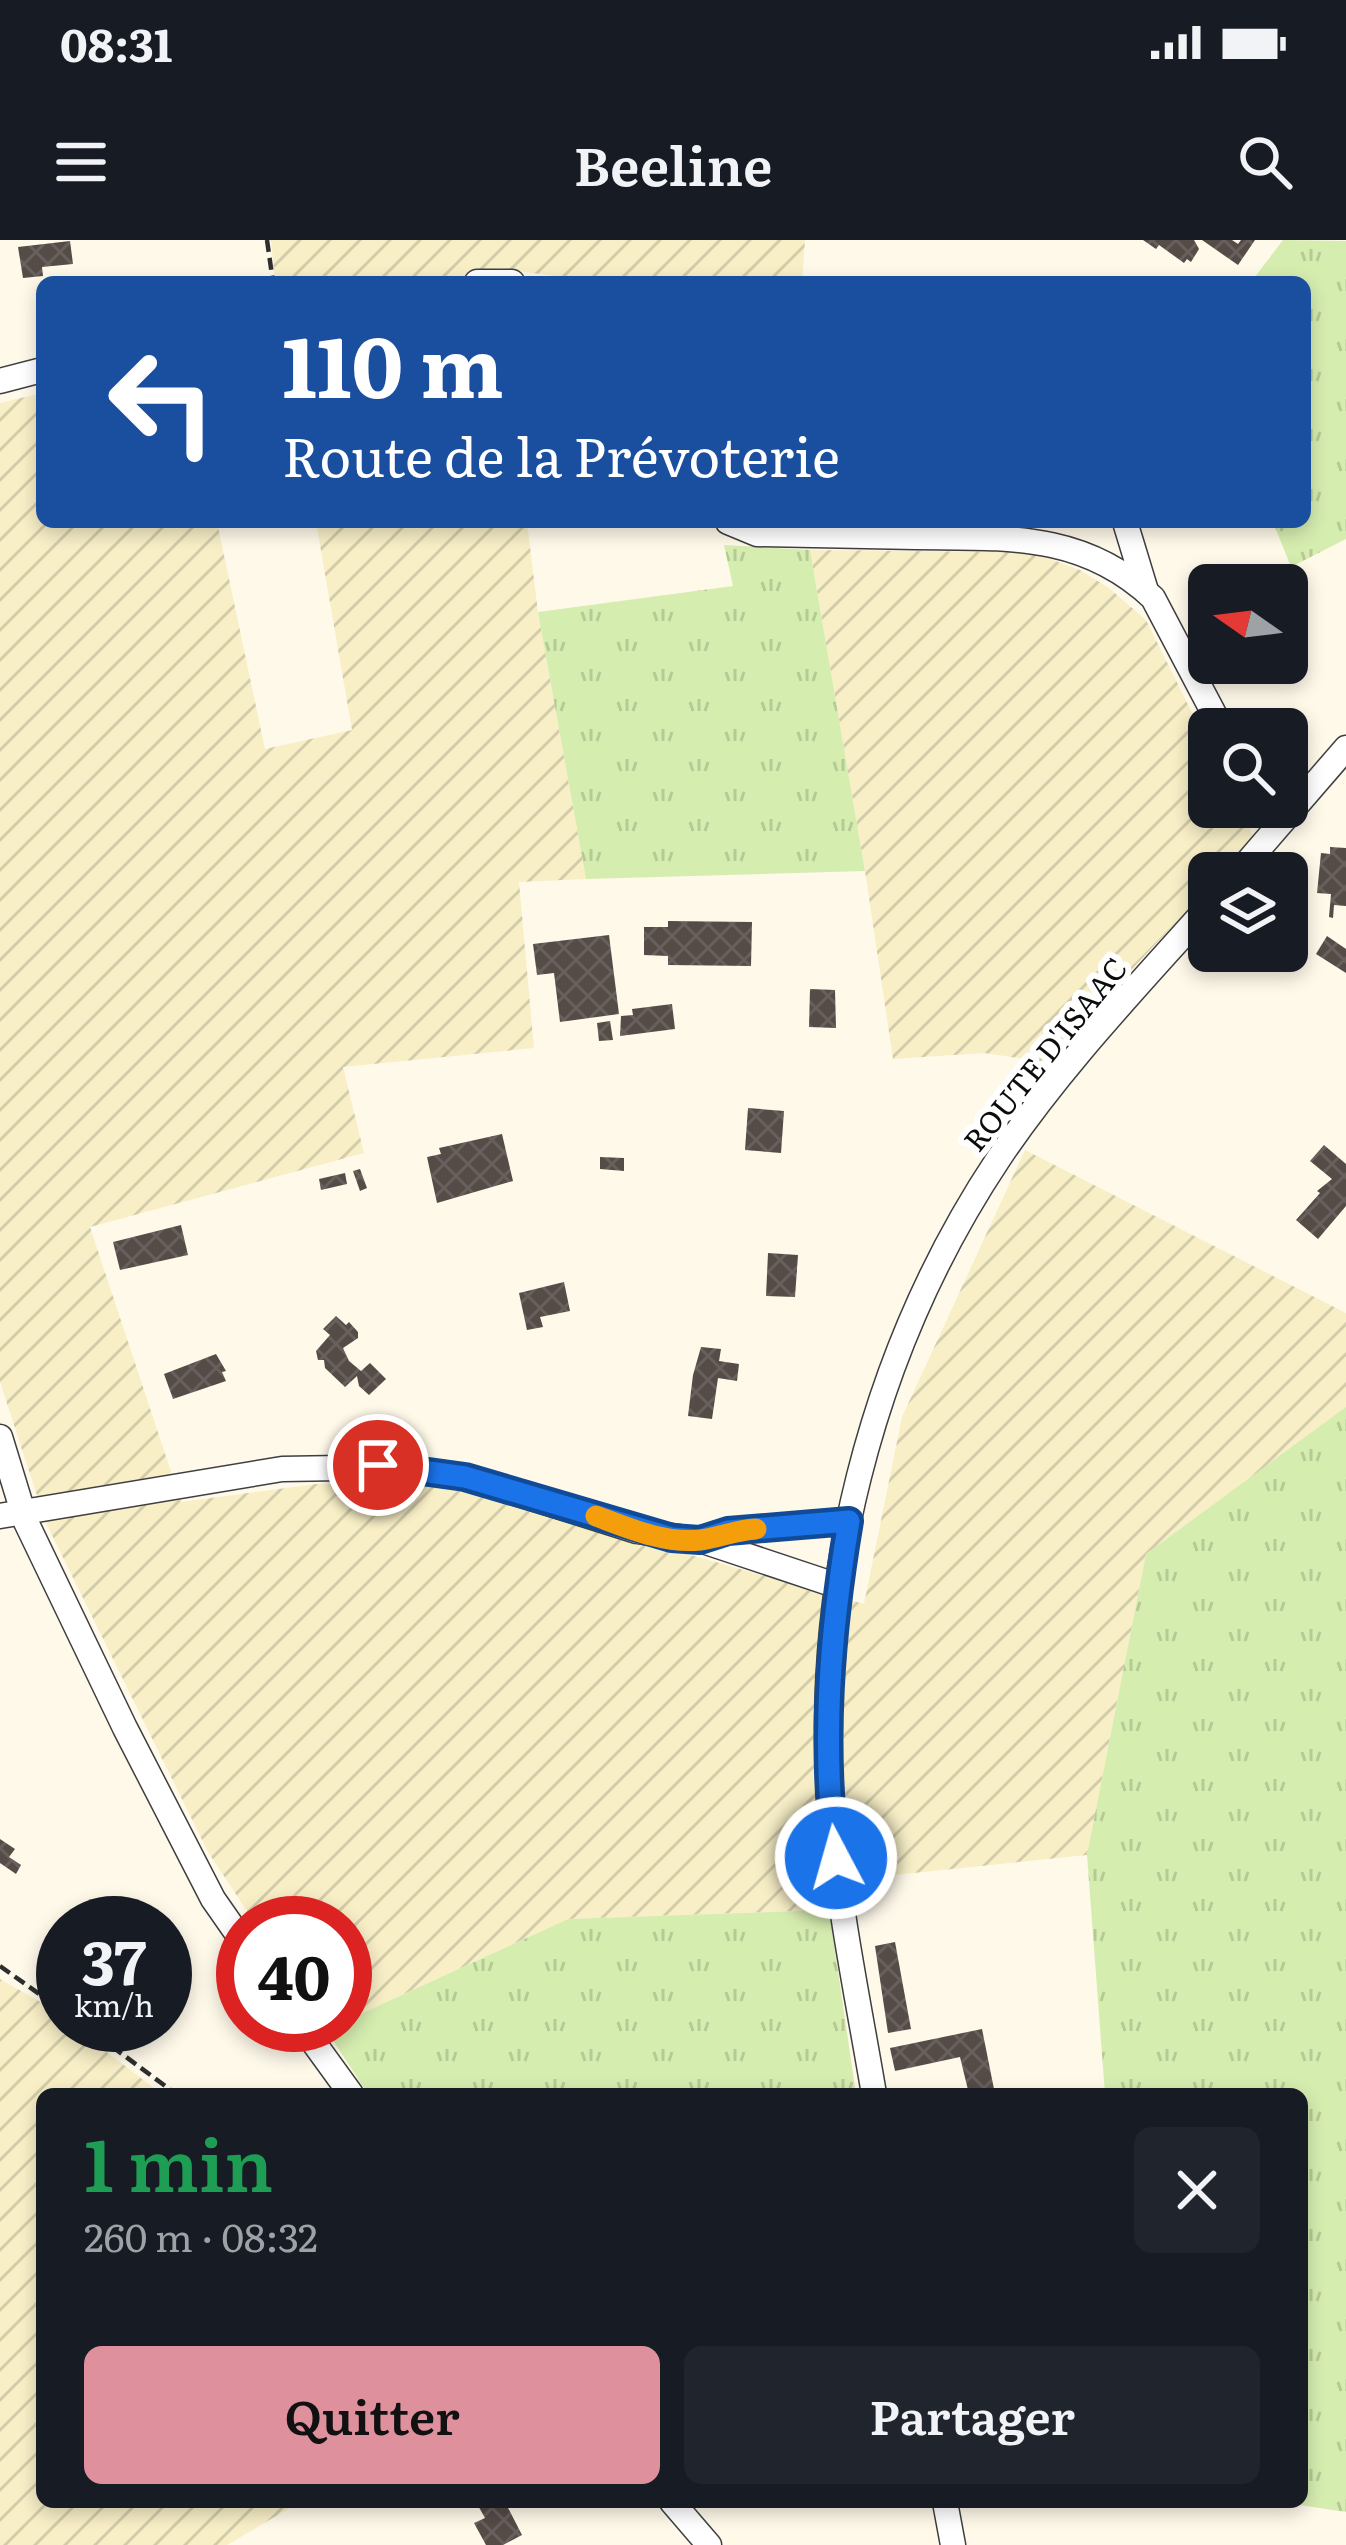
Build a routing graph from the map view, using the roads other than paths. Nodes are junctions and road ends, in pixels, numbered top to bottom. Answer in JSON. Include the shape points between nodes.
{"nodes":[{"id":1,"x":36,"y":372,"type":"edge"},
{"id":2,"x":0,"y":381,"type":"edge"},
{"id":3,"x":742,"y":528,"type":"edge"},
{"id":4,"x":1127,"y":528,"type":"edge"},
{"id":5,"x":1146,"y":591,"type":"junction"},
{"id":6,"x":1210,"y":708,"type":"edge"},
{"id":7,"x":1346,"y":748,"type":"edge"},
{"id":8,"x":1308,"y":783,"type":"edge"},
{"id":9,"x":1188,"y":930,"type":"edge"},
{"id":10,"x":0,"y":1437,"type":"edge"},
{"id":11,"x":12,"y":1514,"type":"edge"},
{"id":12,"x":849,"y":1521,"type":"junction"},
{"id":13,"x":700,"y":1540,"type":"junction"},
{"id":14,"x":838,"y":1586,"type":"junction"},
{"id":15,"x":216,"y":1903,"type":"edge"},
{"id":16,"x":321,"y":2052,"type":"edge"},
{"id":17,"x":347,"y":2088,"type":"edge"},
{"id":18,"x":873,"y":2088,"type":"edge"},
{"id":19,"x":677,"y":2508,"type":"edge"},
{"id":20,"x":946,"y":2508,"type":"edge"},
{"id":21,"x":709,"y":2545,"type":"edge"},
{"id":22,"x":953,"y":2545,"type":"edge"}],
"edges":[{"from":1,"to":2,"type":"street"},
{"from":3,"to":5,"type":"street","via":[[1017,537],[1095,558]]},
{"from":4,"to":5,"type":"street"},
{"from":5,"to":6,"type":"street"},
{"from":7,"to":8,"type":"street"},
{"from":9,"to":12,"type":"street","name":"ROUTE D'ISAAC","via":[[1040,1102],[962,1217],[888,1381]]},
{"from":10,"to":11,"type":"street"},
{"from":11,"to":13,"type":"street","via":[[281,1469],[378,1465],[465,1477],[638,1531]]},
{"from":11,"to":15,"type":"street"},
{"from":12,"to":13,"type":"street"},
{"from":12,"to":14,"type":"street","name":"ROUTE D'ISAAC"},
{"from":13,"to":14,"type":"street"},
{"from":14,"to":18,"type":"street","name":"ROUTE D'ISAAC","via":[[828,1700],[831,1823]]},
{"from":16,"to":17,"type":"street"},
{"from":19,"to":21,"type":"street"},
{"from":20,"to":22,"type":"street"}]}
